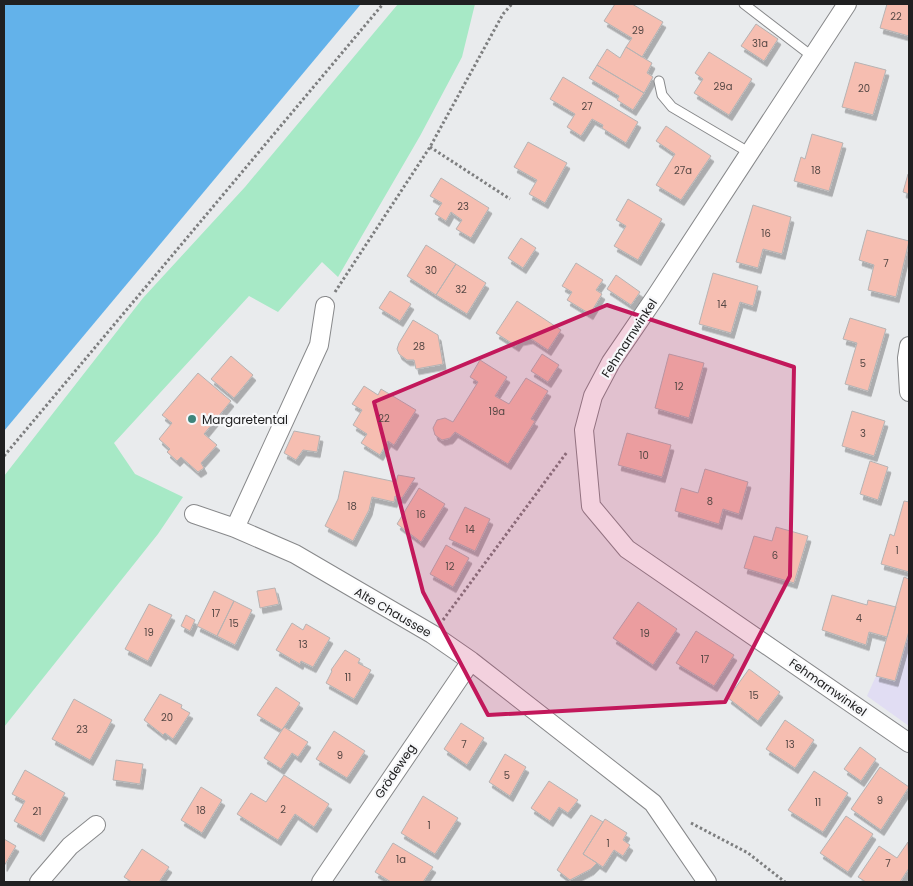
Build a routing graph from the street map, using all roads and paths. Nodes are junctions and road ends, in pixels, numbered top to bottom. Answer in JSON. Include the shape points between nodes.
{"nodes":[{"id":1,"x":383,"y":4,"type":"edge"},
{"id":2,"x":512,"y":4,"type":"edge"},
{"id":3,"x":744,"y":4,"type":"edge"},
{"id":4,"x":847,"y":4,"type":"edge"},
{"id":5,"x":813,"y":56,"type":"junction"},
{"id":6,"x":659,"y":81,"type":"dead end"},
{"id":7,"x":430,"y":147,"type":"junction"},
{"id":8,"x":750,"y":153,"type":"junction"},
{"id":9,"x":510,"y":199,"type":"dead end"},
{"id":10,"x":325,"y":306,"type":"joint"},
{"id":11,"x":909,"y":346,"type":"edge"},
{"id":12,"x":909,"y":392,"type":"edge"},
{"id":13,"x":584,"y":430,"type":"junction"},
{"id":14,"x":4,"y":456,"type":"edge"},
{"id":15,"x":194,"y":514,"type":"dead end"},
{"id":16,"x":235,"y":528,"type":"junction"},
{"id":17,"x":432,"y":634,"type":"junction"},
{"id":18,"x":471,"y":661,"type":"junction"},
{"id":19,"x":909,"y":743,"type":"edge"},
{"id":20,"x":688,"y":821,"type":"dead end"},
{"id":21,"x":96,"y":825,"type":"dead end"},
{"id":22,"x":38,"y":882,"type":"edge"},
{"id":23,"x":321,"y":882,"type":"edge"},
{"id":24,"x":707,"y":882,"type":"edge"},
{"id":25,"x":785,"y":882,"type":"edge"}],
"edges":[{"from":1,"to":14,"type":"path"},
{"from":2,"to":7,"type":"path","via":[[503,14]]},
{"from":3,"to":5,"type":"lane"},
{"from":4,"to":5,"type":"street","name":"Fehmarnwinkel"},
{"from":5,"to":8,"type":"street","name":"Fehmarnwinkel"},
{"from":6,"to":8,"type":"lane","via":[[662,95],[672,107]]},
{"from":7,"to":9,"type":"path"},
{"from":7,"to":10,"type":"path"},
{"from":8,"to":13,"type":"street","name":"Fehmarnwinkel","via":[[611,362],[593,396]]},
{"from":10,"to":16,"type":"street","via":[[319,346]]},
{"from":11,"to":12,"type":"street"},
{"from":13,"to":17,"type":"path"},
{"from":13,"to":19,"type":"street","name":"Fehmarnwinkel","via":[[591,506],[627,549]]},
{"from":15,"to":16,"type":"street","name":"Alte Chaussee"},
{"from":16,"to":17,"type":"street","name":"Alte Chaussee","via":[[295,554]]},
{"from":17,"to":18,"type":"street","name":"Alte Chaussee"},
{"from":18,"to":23,"type":"street","name":"Grödeweg"},
{"from":18,"to":24,"type":"street","name":"Alte Chaussee","via":[[653,803]]},
{"from":20,"to":25,"type":"path","via":[[748,853]]},
{"from":21,"to":22,"type":"street","via":[[70,846]]}]}
